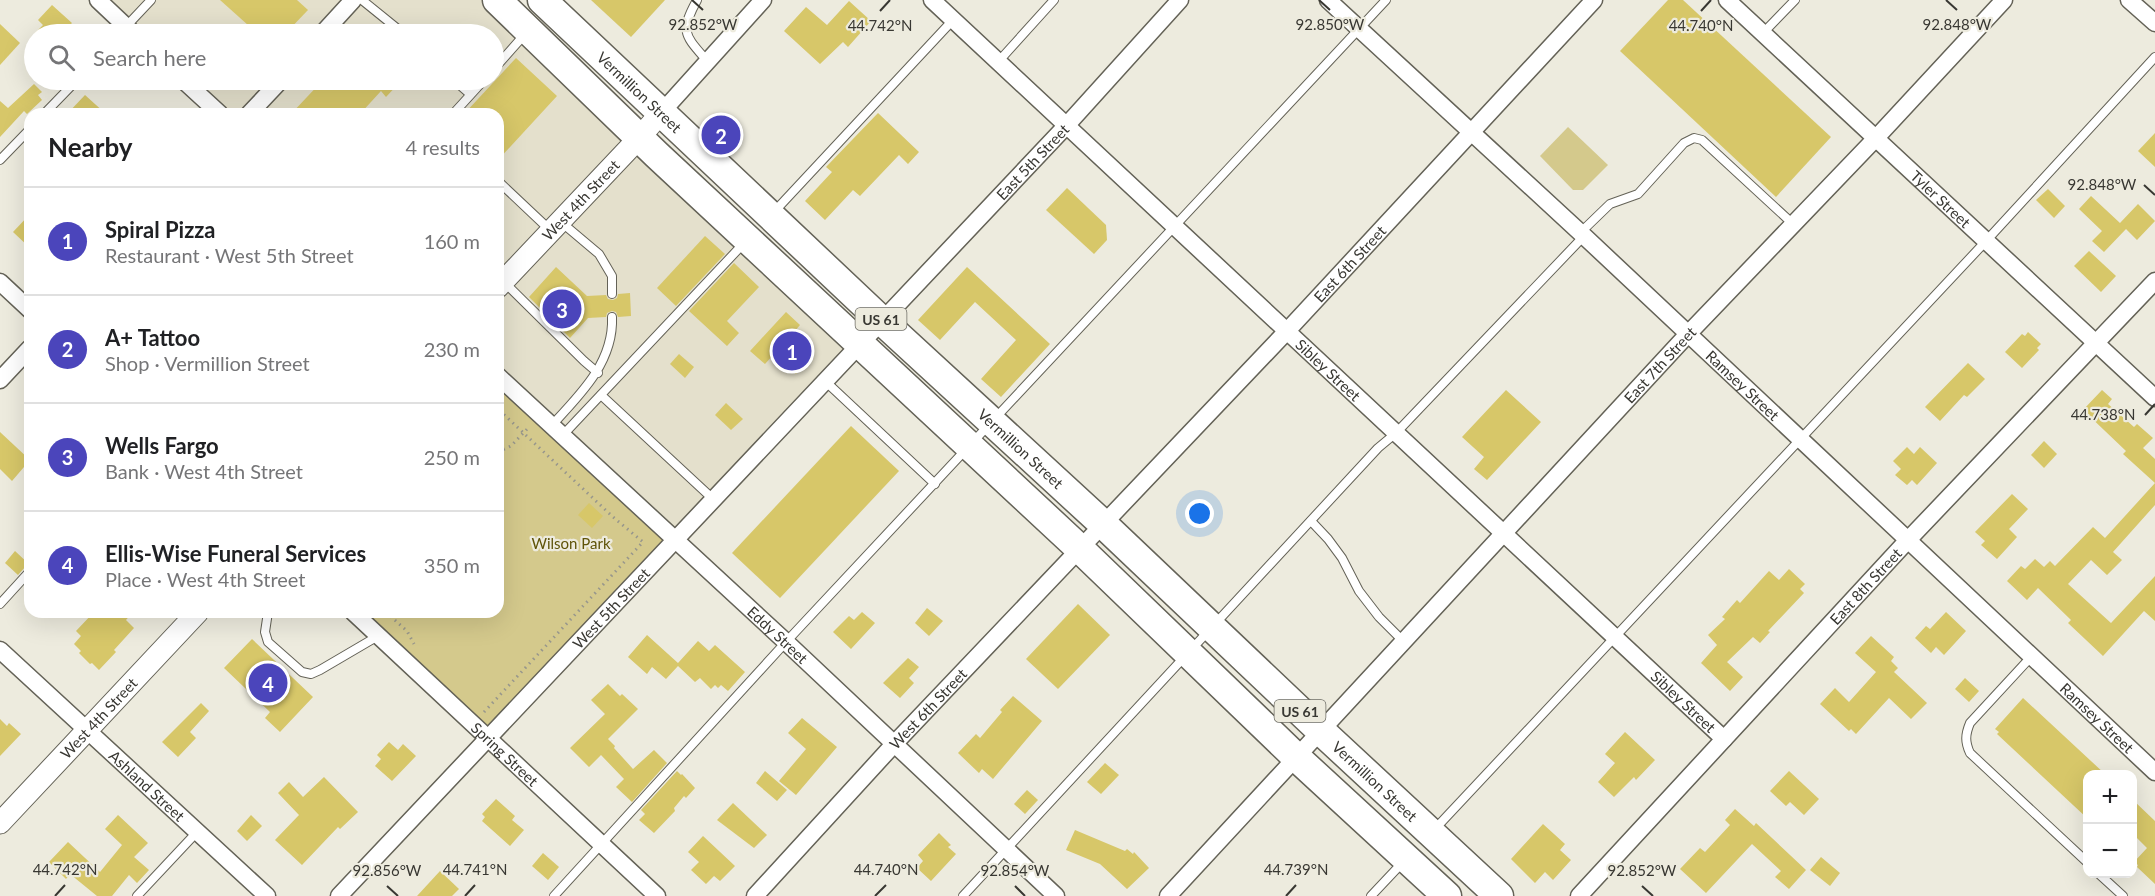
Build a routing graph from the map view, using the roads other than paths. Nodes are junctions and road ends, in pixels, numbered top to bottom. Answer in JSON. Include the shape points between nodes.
{"nodes":[{"id":1,"x":98,"y":0,"type":"edge"},
{"id":2,"x":151,"y":0,"type":"edge"},
{"id":3,"x":353,"y":0,"type":"edge"},
{"id":4,"x":362,"y":0,"type":"edge"},
{"id":5,"x":498,"y":0,"type":"edge"},
{"id":6,"x":542,"y":0,"type":"edge"},
{"id":7,"x":697,"y":0,"type":"edge"},
{"id":8,"x":763,"y":0,"type":"edge"},
{"id":9,"x":932,"y":0,"type":"edge"},
{"id":10,"x":1054,"y":0,"type":"edge"},
{"id":11,"x":1180,"y":0,"type":"edge"},
{"id":12,"x":1328,"y":0,"type":"edge"},
{"id":13,"x":1386,"y":0,"type":"edge"},
{"id":14,"x":1594,"y":0,"type":"edge"},
{"id":15,"x":1728,"y":0,"type":"edge"},
{"id":16,"x":1795,"y":0,"type":"edge"},
{"id":17,"x":2004,"y":0,"type":"edge"},
{"id":18,"x":2129,"y":0,"type":"edge"},
{"id":19,"x":953,"y":20,"type":"junction"},
{"id":20,"x":2155,"y":23,"type":"edge"},
{"id":21,"x":120,"y":24,"type":"edge"},
{"id":22,"x":133,"y":24,"type":"edge"},
{"id":23,"x":331,"y":24,"type":"edge"},
{"id":24,"x":392,"y":24,"type":"edge"},
{"id":25,"x":1360,"y":29,"type":"junction"},
{"id":26,"x":529,"y":30,"type":"junction"},
{"id":27,"x":1763,"y":33,"type":"junction"},
{"id":28,"x":2155,"y":57,"type":"edge"},
{"id":29,"x":504,"y":58,"type":"edge"},
{"id":30,"x":708,"y":62,"type":"junction"},
{"id":31,"x":998,"y":62,"type":"junction"},
{"id":32,"x":67,"y":90,"type":"edge"},
{"id":33,"x":194,"y":90,"type":"edge"},
{"id":34,"x":271,"y":90,"type":"edge"},
{"id":35,"x":465,"y":90,"type":"edge"},
{"id":36,"x":474,"y":90,"type":"edge"},
{"id":37,"x":470,"y":94,"type":"junction"},
{"id":38,"x":50,"y":108,"type":"edge"},
{"id":39,"x":213,"y":108,"type":"edge"},
{"id":40,"x":254,"y":108,"type":"edge"},
{"id":41,"x":458,"y":108,"type":"edge"},
{"id":42,"x":661,"y":113,"type":"junction"},
{"id":43,"x":1066,"y":126,"type":"junction"},
{"id":44,"x":1471,"y":132,"type":"junction"},
{"id":45,"x":24,"y":135,"type":"edge"},
{"id":46,"x":639,"y":138,"type":"junction"},
{"id":47,"x":1876,"y":138,"type":"junction"},
{"id":48,"x":0,"y":160,"type":"edge"},
{"id":49,"x":504,"y":186,"type":"edge"},
{"id":50,"x":771,"y":215,"type":"junction"},
{"id":51,"x":1793,"y":224,"type":"junction"},
{"id":52,"x":556,"y":227,"type":"junction"},
{"id":53,"x":1176,"y":227,"type":"junction"},
{"id":54,"x":1582,"y":235,"type":"junction"},
{"id":55,"x":747,"y":240,"type":"junction"},
{"id":56,"x":1987,"y":240,"type":"junction"},
{"id":57,"x":504,"y":281,"type":"edge"},
{"id":58,"x":2155,"y":281,"type":"edge"},
{"id":59,"x":0,"y":282,"type":"edge"},
{"id":60,"x":504,"y":287,"type":"edge"},
{"id":61,"x":612,"y":294,"type":"dead end"},
{"id":62,"x":24,"y":304,"type":"edge"},
{"id":63,"x":612,"y":317,"type":"dead end"},
{"id":64,"x":881,"y":320,"type":"junction"},
{"id":65,"x":1287,"y":331,"type":"junction"},
{"id":66,"x":1688,"y":334,"type":"junction"},
{"id":67,"x":2097,"y":344,"type":"junction"},
{"id":68,"x":858,"y":345,"type":"junction"},
{"id":69,"x":24,"y":354,"type":"edge"},
{"id":70,"x":598,"y":373,"type":"junction"},
{"id":71,"x":0,"y":380,"type":"edge"},
{"id":72,"x":824,"y":380,"type":"junction"},
{"id":73,"x":504,"y":382,"type":"edge"},
{"id":74,"x":601,"y":395,"type":"junction"},
{"id":75,"x":2155,"y":398,"type":"edge"},
{"id":76,"x":992,"y":422,"type":"junction"},
{"id":77,"x":552,"y":426,"type":"junction"},
{"id":78,"x":1396,"y":433,"type":"junction"},
{"id":79,"x":1799,"y":439,"type":"junction"},
{"id":80,"x":970,"y":447,"type":"junction"},
{"id":81,"x":935,"y":484,"type":"junction"},
{"id":82,"x":713,"y":499,"type":"junction"},
{"id":83,"x":1311,"y":521,"type":"junction"},
{"id":84,"x":1102,"y":524,"type":"junction"},
{"id":85,"x":1505,"y":534,"type":"junction"},
{"id":86,"x":674,"y":540,"type":"junction"},
{"id":87,"x":1907,"y":541,"type":"junction"},
{"id":88,"x":1079,"y":548,"type":"junction"},
{"id":89,"x":24,"y":577,"type":"edge"},
{"id":90,"x":0,"y":603,"type":"edge"},
{"id":91,"x":192,"y":618,"type":"edge"},
{"id":92,"x":267,"y":618,"type":"edge"},
{"id":93,"x":359,"y":618,"type":"edge"},
{"id":94,"x":1212,"y":627,"type":"junction"},
{"id":95,"x":378,"y":636,"type":"junction"},
{"id":96,"x":1615,"y":637,"type":"junction"},
{"id":97,"x":786,"y":642,"type":"junction"},
{"id":98,"x":1404,"y":642,"type":"junction"},
{"id":99,"x":0,"y":650,"type":"edge"},
{"id":100,"x":1187,"y":654,"type":"junction"},
{"id":101,"x":2031,"y":657,"type":"junction"},
{"id":102,"x":87,"y":730,"type":"junction"},
{"id":103,"x":1321,"y":731,"type":"junction"},
{"id":104,"x":489,"y":737,"type":"junction"},
{"id":105,"x":1724,"y":739,"type":"junction"},
{"id":106,"x":895,"y":743,"type":"junction"},
{"id":107,"x":1296,"y":757,"type":"junction"},
{"id":108,"x":2155,"y":772,"type":"edge"},
{"id":109,"x":0,"y":824,"type":"edge"},
{"id":110,"x":196,"y":832,"type":"junction"},
{"id":111,"x":1432,"y":833,"type":"junction"},
{"id":112,"x":602,"y":844,"type":"junction"},
{"id":113,"x":1007,"y":849,"type":"junction"},
{"id":114,"x":2083,"y":858,"type":"edge"},
{"id":115,"x":1406,"y":859,"type":"junction"},
{"id":116,"x":2104,"y":878,"type":"edge"},
{"id":117,"x":137,"y":896,"type":"edge"},
{"id":118,"x":267,"y":896,"type":"edge"},
{"id":119,"x":339,"y":896,"type":"edge"},
{"id":120,"x":554,"y":896,"type":"edge"},
{"id":121,"x":657,"y":896,"type":"edge"},
{"id":122,"x":755,"y":896,"type":"edge"},
{"id":123,"x":963,"y":896,"type":"edge"},
{"id":124,"x":1056,"y":896,"type":"edge"},
{"id":125,"x":1168,"y":896,"type":"edge"},
{"id":126,"x":1371,"y":896,"type":"edge"},
{"id":127,"x":1447,"y":896,"type":"edge"},
{"id":128,"x":1499,"y":896,"type":"edge"},
{"id":129,"x":1579,"y":896,"type":"edge"},
{"id":130,"x":2123,"y":896,"type":"edge"}],
"edges":[{"from":1,"to":21,"type":"street"},
{"from":2,"to":22,"type":"lane"},
{"from":3,"to":23,"type":"street"},
{"from":4,"to":24,"type":"lane"},
{"from":5,"to":26,"type":"highway","number":"US 61"},
{"from":6,"to":42,"type":"highway","name":"Vermillion Street","number":"US 61"},
{"from":7,"to":30,"type":"lane","via":[[687,19],[686,33]]},
{"from":8,"to":30,"type":"street"},
{"from":9,"to":19,"type":"street","name":"Sibley Street"},
{"from":10,"to":31,"type":"lane"},
{"from":11,"to":43,"type":"street","name":"East 5th Street"},
{"from":12,"to":25,"type":"street","name":"Ramsey Street"},
{"from":13,"to":25,"type":"lane"},
{"from":14,"to":44,"type":"street","name":"East 6th Street"},
{"from":15,"to":27,"type":"street","name":"Tyler Street"},
{"from":16,"to":27,"type":"lane"},
{"from":17,"to":47,"type":"street","name":"East 7th Street"},
{"from":18,"to":20,"type":"street"},
{"from":19,"to":31,"type":"street","name":"Sibley Street"},
{"from":19,"to":50,"type":"lane"},
{"from":25,"to":44,"type":"street","name":"Ramsey Street"},
{"from":25,"to":53,"type":"lane"},
{"from":26,"to":29,"type":"lane"},
{"from":26,"to":46,"type":"highway","number":"US 61"},
{"from":27,"to":47,"type":"street","name":"Tyler Street"},
{"from":28,"to":56,"type":"lane"},
{"from":30,"to":42,"type":"street"},
{"from":31,"to":43,"type":"street","name":"Sibley Street"},
{"from":32,"to":38,"type":"lane"},
{"from":33,"to":39,"type":"street"},
{"from":34,"to":40,"type":"street"},
{"from":35,"to":37,"type":"lane"},
{"from":36,"to":37,"type":"lane"},
{"from":37,"to":41,"type":"lane"},
{"from":42,"to":46,"type":"street","name":"West 4th Street"},
{"from":42,"to":50,"type":"highway","name":"Vermillion Street","number":"US 61"},
{"from":43,"to":53,"type":"street","name":"Sibley Street"},
{"from":43,"to":64,"type":"street","name":"East 5th Street"},
{"from":44,"to":54,"type":"street","name":"Ramsey Street"},
{"from":44,"to":65,"type":"street","name":"East 6th Street"},
{"from":45,"to":48,"type":"lane"},
{"from":46,"to":52,"type":"street","name":"West 4th Street"},
{"from":46,"to":55,"type":"highway","number":"US 61"},
{"from":47,"to":51,"type":"street","name":"East 7th Street"},
{"from":47,"to":56,"type":"street","name":"Tyler Street"},
{"from":49,"to":52,"type":"lane"},
{"from":50,"to":64,"type":"highway","name":"Vermillion Street","number":"US 61"},
{"from":51,"to":54,"type":"lane","via":[[1702,140],[1694,138],[1684,143],[1638,194],[1610,204]]},
{"from":51,"to":66,"type":"street","name":"East 7th Street"},
{"from":52,"to":57,"type":"street","name":"West 4th Street"},
{"from":52,"to":61,"type":"lane","via":[[599,254],[612,276]]},
{"from":53,"to":65,"type":"street","name":"Sibley Street"},
{"from":53,"to":76,"type":"lane"},
{"from":54,"to":66,"type":"street","name":"Ramsey Street"},
{"from":54,"to":78,"type":"lane"},
{"from":55,"to":68,"type":"highway","number":"US 61"},
{"from":55,"to":74,"type":"lane"},
{"from":56,"to":67,"type":"street","name":"Tyler Street"},
{"from":56,"to":79,"type":"lane"},
{"from":58,"to":67,"type":"street","name":"East 8th Street"},
{"from":59,"to":62,"type":"street"},
{"from":60,"to":70,"type":"lane"},
{"from":63,"to":70,"type":"lane","via":[[613,333]]},
{"from":64,"to":68,"type":"street","name":"West 5th Street"},
{"from":64,"to":76,"type":"highway","name":"Vermillion Street","number":"US 61"},
{"from":65,"to":78,"type":"street","name":"Sibley Street"},
{"from":65,"to":84,"type":"street","name":"East 6th Street"},
{"from":66,"to":79,"type":"street","name":"Ramsey Street"},
{"from":66,"to":85,"type":"street","name":"East 7th Street"},
{"from":67,"to":75,"type":"street","name":"Tyler Street"},
{"from":67,"to":87,"type":"street","name":"East 8th Street"},
{"from":68,"to":72,"type":"street","name":"West 5th Street"},
{"from":68,"to":80,"type":"highway","number":"US 61"},
{"from":69,"to":71,"type":"street"},
{"from":70,"to":77,"type":"lane"},
{"from":72,"to":81,"type":"lane"},
{"from":72,"to":82,"type":"street","name":"West 5th Street"},
{"from":73,"to":77,"type":"street","name":"Eddy Street"},
{"from":74,"to":77,"type":"lane"},
{"from":74,"to":82,"type":"lane"},
{"from":76,"to":80,"type":"lane"},
{"from":76,"to":84,"type":"highway","name":"Vermillion Street","number":"US 61"},
{"from":77,"to":86,"type":"street","name":"Eddy Street"},
{"from":78,"to":83,"type":"lane"},
{"from":78,"to":85,"type":"street","name":"Sibley Street"},
{"from":79,"to":87,"type":"street","name":"Ramsey Street"},
{"from":79,"to":96,"type":"lane"},
{"from":80,"to":81,"type":"lane"},
{"from":80,"to":88,"type":"highway","number":"US 61"},
{"from":81,"to":97,"type":"lane"},
{"from":82,"to":86,"type":"street","name":"West 5th Street"},
{"from":83,"to":94,"type":"lane"},
{"from":83,"to":98,"type":"lane","via":[[1342,558],[1378,617]]},
{"from":84,"to":88,"type":"street","name":"West 6th Street"},
{"from":84,"to":94,"type":"highway","name":"Vermillion Street","number":"US 61"},
{"from":85,"to":96,"type":"street","name":"Sibley Street"},
{"from":85,"to":98,"type":"street","name":"East 7th Street"},
{"from":86,"to":97,"type":"street","name":"Eddy Street"},
{"from":86,"to":104,"type":"street","name":"West 5th Street"},
{"from":87,"to":101,"type":"street","name":"Ramsey Street"},
{"from":87,"to":105,"type":"street","name":"East 8th Street"},
{"from":88,"to":100,"type":"highway","number":"US 61"},
{"from":88,"to":106,"type":"street","name":"West 6th Street"},
{"from":89,"to":90,"type":"lane"},
{"from":91,"to":102,"type":"street","name":"West 4th Street"},
{"from":92,"to":95,"type":"lane","via":[[264,632],[268,642],[302,672],[310,674]]},
{"from":93,"to":95,"type":"street","name":"Spring Street"},
{"from":94,"to":100,"type":"lane"},
{"from":94,"to":103,"type":"highway","name":"Vermillion Street","number":"US 61"},
{"from":95,"to":104,"type":"street","name":"Spring Street"},
{"from":96,"to":105,"type":"street","name":"Sibley Street"},
{"from":96,"to":111,"type":"lane"},
{"from":97,"to":106,"type":"street","name":"Eddy Street"},
{"from":97,"to":112,"type":"lane"},
{"from":98,"to":103,"type":"street","name":"East 7th Street"},
{"from":99,"to":102,"type":"street","name":"Ashland Street"},
{"from":100,"to":107,"type":"highway","number":"US 61"},
{"from":100,"to":113,"type":"lane"},
{"from":101,"to":108,"type":"street","name":"Ramsey Street"},
{"from":101,"to":114,"type":"lane","via":[[1970,723],[1966,744],[1970,753]]},
{"from":102,"to":109,"type":"street","name":"West 4th Street"},
{"from":102,"to":110,"type":"street","name":"Ashland Street"},
{"from":103,"to":107,"type":"street","name":"East 7th Street"},
{"from":103,"to":111,"type":"highway","name":"Vermillion Street","number":"US 61"},
{"from":104,"to":112,"type":"street","name":"Spring Street"},
{"from":104,"to":119,"type":"street","name":"West 5th Street"},
{"from":105,"to":129,"type":"street","name":"East 8th Street"},
{"from":106,"to":113,"type":"street","name":"Eddy Street"},
{"from":106,"to":122,"type":"street","name":"West 6th Street"},
{"from":107,"to":115,"type":"highway","number":"US 61"},
{"from":107,"to":125,"type":"street","name":"East 7th Street"},
{"from":110,"to":117,"type":"lane"},
{"from":110,"to":118,"type":"street","name":"Ashland Street"},
{"from":111,"to":128,"type":"highway","name":"Vermillion Street","number":"US 61"},
{"from":112,"to":120,"type":"lane"},
{"from":112,"to":121,"type":"street","name":"Spring Street"},
{"from":113,"to":123,"type":"lane"},
{"from":113,"to":124,"type":"street","name":"Eddy Street"},
{"from":115,"to":126,"type":"lane"},
{"from":115,"to":127,"type":"highway","number":"US 61"},
{"from":116,"to":130,"type":"lane"}]}
